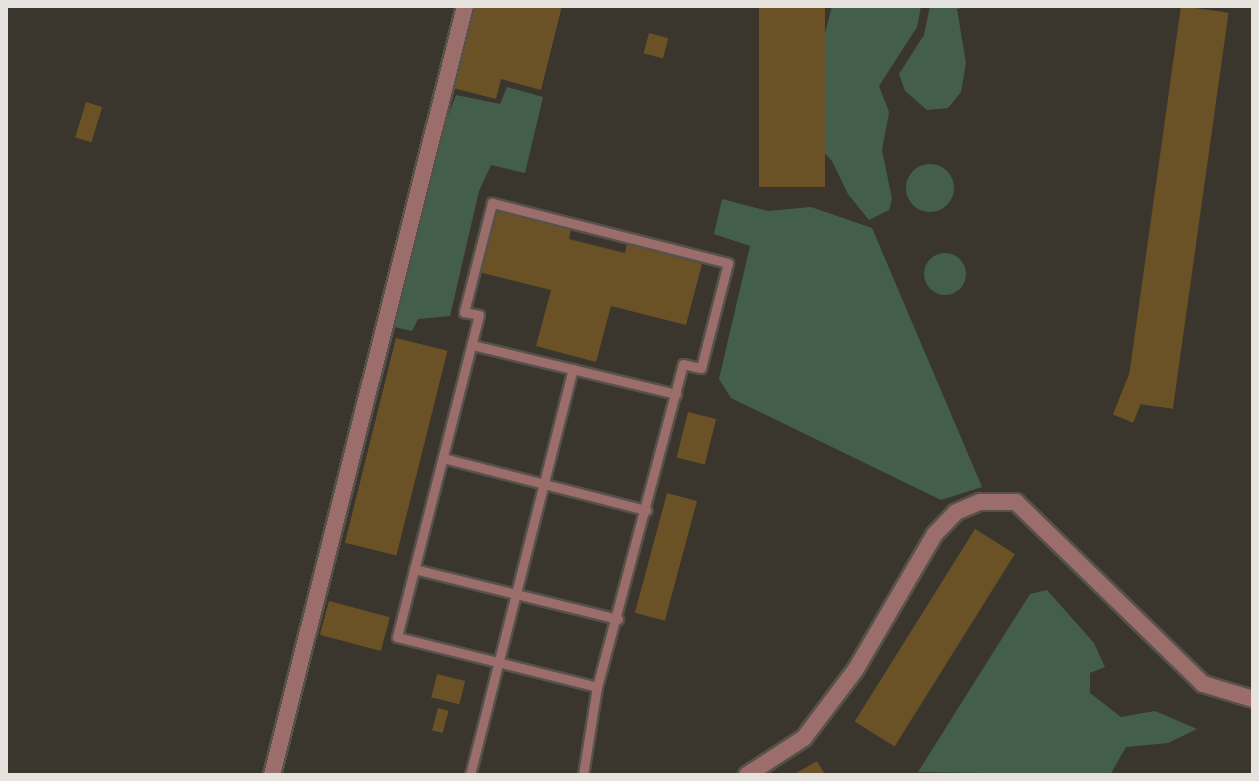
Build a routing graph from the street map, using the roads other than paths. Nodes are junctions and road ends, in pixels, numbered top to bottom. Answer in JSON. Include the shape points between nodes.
{"nodes":[{"id":1,"x":465,"y":6,"type":"edge"},
{"id":2,"x":472,"y":345,"type":"junction"},
{"id":3,"x":573,"y":369,"type":"junction"},
{"id":4,"x":676,"y":394,"type":"junction"},
{"id":5,"x":443,"y":458,"type":"junction"},
{"id":6,"x":544,"y":484,"type":"junction"},
{"id":7,"x":646,"y":510,"type":"junction"},
{"id":8,"x":414,"y":569,"type":"junction"},
{"id":9,"x":516,"y":594,"type":"junction"},
{"id":10,"x":618,"y":619,"type":"junction"},
{"id":11,"x":499,"y":663,"type":"junction"},
{"id":12,"x":597,"y":687,"type":"junction"},
{"id":13,"x":1253,"y":699,"type":"edge"},
{"id":14,"x":272,"y":775,"type":"edge"},
{"id":15,"x":470,"y":775,"type":"edge"},
{"id":16,"x":583,"y":775,"type":"edge"},
{"id":17,"x":747,"y":775,"type":"edge"}],
"edges":[{"from":1,"to":14,"type":"street"},
{"from":2,"to":3,"type":"lane"},
{"from":2,"to":4,"type":"lane","via":[[479,315],[464,312],[492,203],[728,263],[701,368],[683,364]]},
{"from":2,"to":5,"type":"lane"},
{"from":3,"to":4,"type":"lane"},
{"from":3,"to":6,"type":"lane"},
{"from":4,"to":7,"type":"lane"},
{"from":5,"to":6,"type":"lane"},
{"from":5,"to":8,"type":"lane"},
{"from":6,"to":7,"type":"lane"},
{"from":6,"to":9,"type":"lane"},
{"from":7,"to":10,"type":"lane"},
{"from":8,"to":9,"type":"lane"},
{"from":8,"to":11,"type":"lane","via":[[397,637]]},
{"from":9,"to":10,"type":"lane"},
{"from":9,"to":11,"type":"lane"},
{"from":10,"to":12,"type":"lane"},
{"from":11,"to":12,"type":"lane"},
{"from":11,"to":15,"type":"lane"},
{"from":12,"to":16,"type":"lane"},
{"from":13,"to":17,"type":"street","via":[[1203,684],[1016,502],[980,502],[956,512],[935,534],[856,669],[804,738]]}]}
